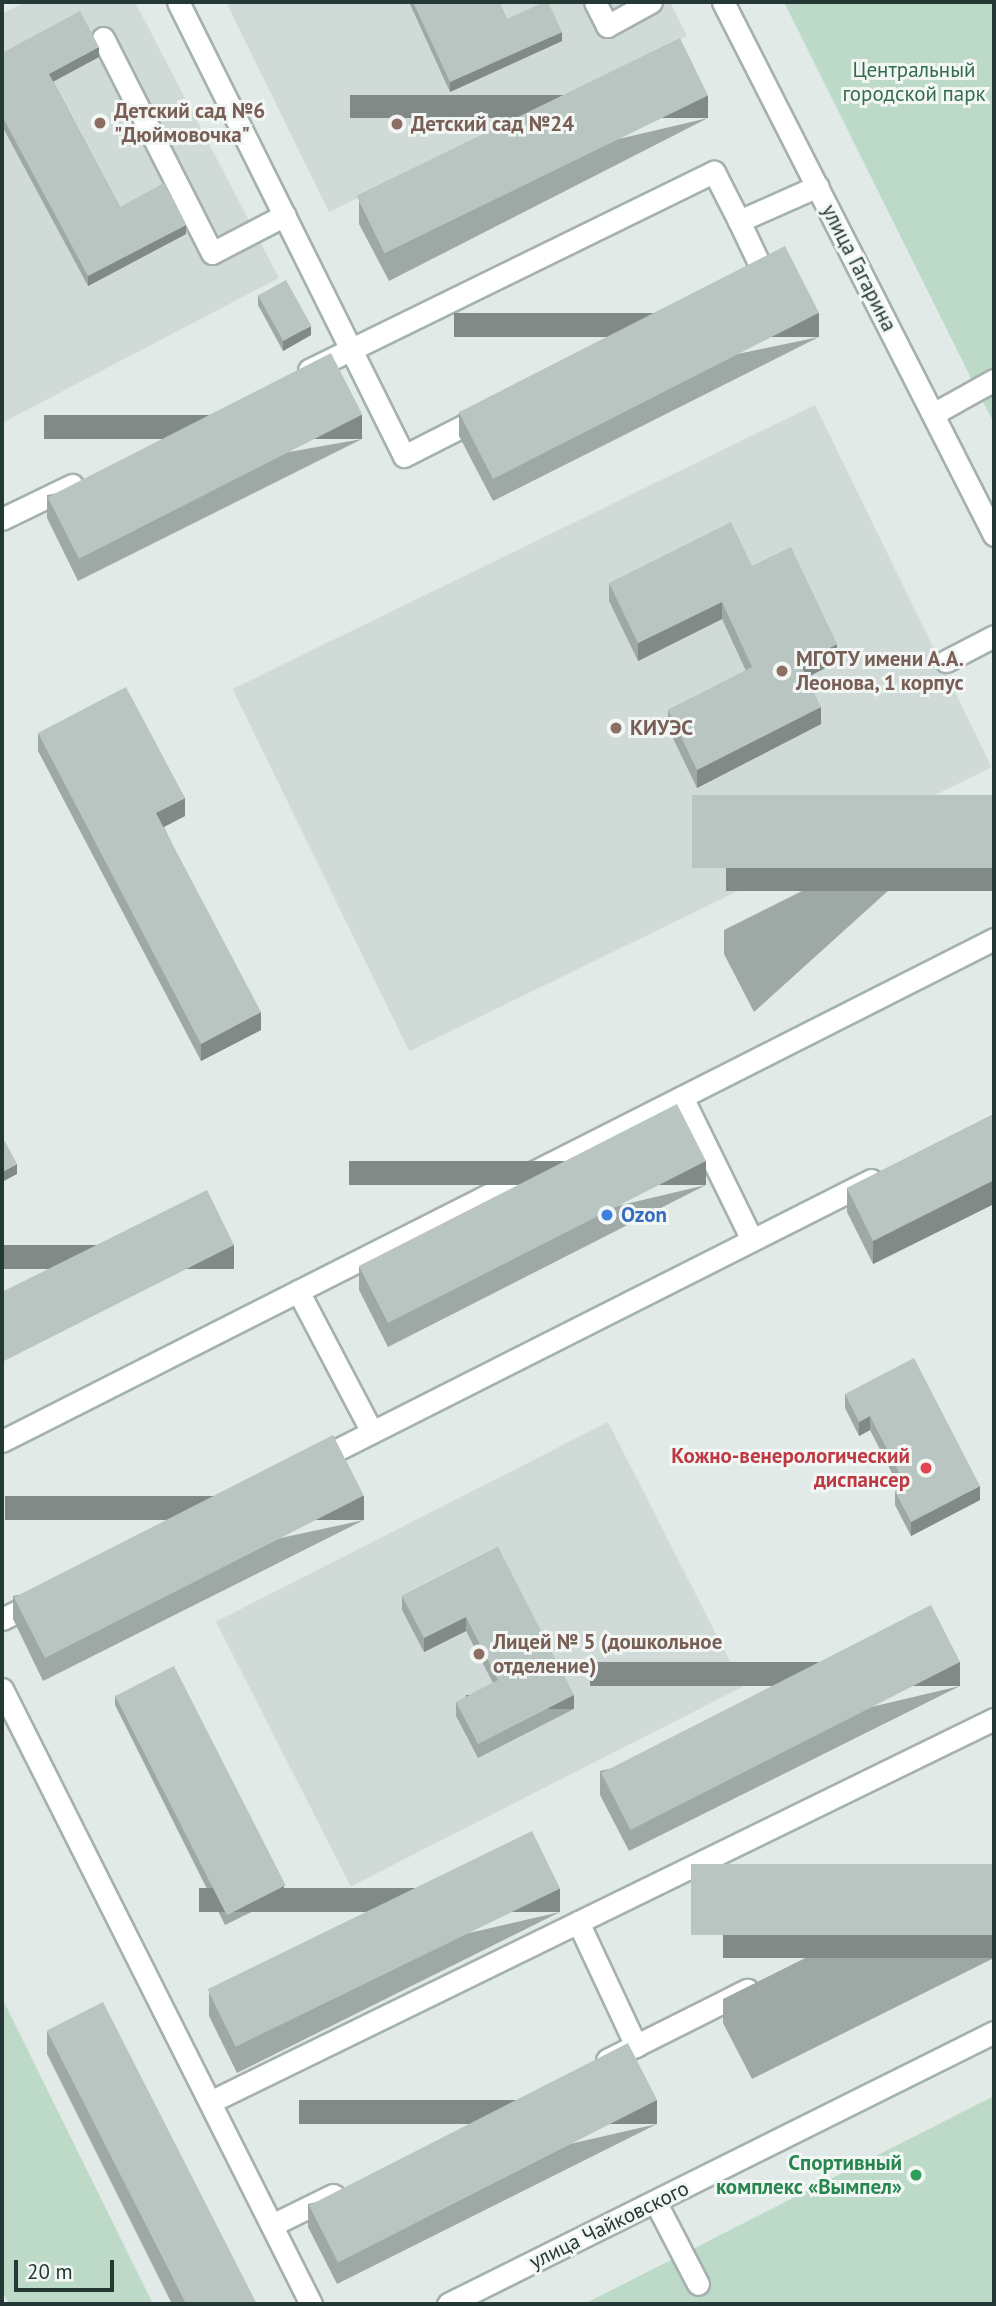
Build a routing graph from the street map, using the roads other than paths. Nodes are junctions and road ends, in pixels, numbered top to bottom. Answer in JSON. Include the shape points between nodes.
{"nodes":[{"id":1,"x":178,"y":2,"type":"edge"},
{"id":2,"x":595,"y":2,"type":"edge"},
{"id":3,"x":651,"y":2,"type":"edge"},
{"id":4,"x":723,"y":2,"type":"edge"},
{"id":5,"x":103,"y":38,"type":"dead end"},
{"id":6,"x":818,"y":186,"type":"junction"},
{"id":7,"x":285,"y":215,"type":"junction"},
{"id":8,"x":739,"y":221,"type":"junction"},
{"id":9,"x":727,"y":293,"type":"edge"},
{"id":10,"x":352,"y":349,"type":"junction"},
{"id":11,"x":289,"y":379,"type":"edge"},
{"id":12,"x":994,"y":380,"type":"edge"},
{"id":13,"x":503,"y":406,"type":"edge"},
{"id":14,"x":933,"y":414,"type":"junction"},
{"id":15,"x":89,"y":477,"type":"edge"},
{"id":16,"x":2,"y":520,"type":"edge"},
{"id":17,"x":994,"y":535,"type":"edge"},
{"id":18,"x":994,"y":636,"type":"edge"},
{"id":19,"x":946,"y":662,"type":"dead end"},
{"id":20,"x":994,"y":939,"type":"edge"},
{"id":21,"x":682,"y":1097,"type":"junction"},
{"id":22,"x":897,"y":1167,"type":"edge"},
{"id":23,"x":752,"y":1240,"type":"junction"},
{"id":24,"x":298,"y":1291,"type":"junction"},
{"id":25,"x":372,"y":1432,"type":"junction"},
{"id":26,"x":2,"y":1441,"type":"edge"},
{"id":27,"x":298,"y":1470,"type":"edge"},
{"id":28,"x":63,"y":1588,"type":"edge"},
{"id":29,"x":2,"y":1619,"type":"edge"},
{"id":30,"x":2,"y":1689,"type":"edge"},
{"id":31,"x":994,"y":1719,"type":"edge"},
{"id":32,"x":578,"y":1922,"type":"junction"},
{"id":33,"x":772,"y":1978,"type":"edge"},
{"id":34,"x":994,"y":2032,"type":"edge"},
{"id":35,"x":636,"y":2046,"type":"junction"},
{"id":36,"x":586,"y":2070,"type":"edge"},
{"id":37,"x":210,"y":2102,"type":"junction"},
{"id":38,"x":360,"y":2182,"type":"edge"},
{"id":39,"x":656,"y":2203,"type":"junction"},
{"id":40,"x":272,"y":2225,"type":"junction"},
{"id":41,"x":698,"y":2284,"type":"dead end"},
{"id":42,"x":311,"y":2304,"type":"edge"},
{"id":43,"x":448,"y":2304,"type":"edge"}],
"edges":[{"from":1,"to":7,"type":"street"},
{"from":2,"to":3,"type":"street","via":[[607,26]]},
{"from":4,"to":6,"type":"street","name":"улица Гагарина"},
{"from":5,"to":7,"type":"street","via":[[212,253]]},
{"from":6,"to":8,"type":"street"},
{"from":6,"to":14,"type":"street","name":"улица Гагарина"},
{"from":7,"to":10,"type":"street"},
{"from":8,"to":9,"type":"street","via":[[764,274]]},
{"from":8,"to":10,"type":"street","via":[[714,172]]},
{"from":10,"to":11,"type":"street"},
{"from":10,"to":13,"type":"street","via":[[404,456]]},
{"from":12,"to":14,"type":"street"},
{"from":14,"to":17,"type":"street","name":"улица Гагарина"},
{"from":15,"to":16,"type":"street"},
{"from":18,"to":19,"type":"street"},
{"from":20,"to":21,"type":"street"},
{"from":21,"to":23,"type":"street"},
{"from":21,"to":24,"type":"street"},
{"from":22,"to":23,"type":"street"},
{"from":23,"to":25,"type":"street"},
{"from":24,"to":25,"type":"street"},
{"from":24,"to":26,"type":"street"},
{"from":25,"to":27,"type":"street"},
{"from":28,"to":29,"type":"street"},
{"from":30,"to":37,"type":"street"},
{"from":31,"to":32,"type":"street"},
{"from":32,"to":35,"type":"street"},
{"from":32,"to":37,"type":"street"},
{"from":33,"to":35,"type":"street"},
{"from":34,"to":39,"type":"street","name":"улица Чайковского"},
{"from":35,"to":36,"type":"street"},
{"from":37,"to":40,"type":"street"},
{"from":38,"to":40,"type":"street"},
{"from":39,"to":41,"type":"street"},
{"from":39,"to":43,"type":"street","name":"улица Чайковского"},
{"from":40,"to":42,"type":"street"}]}
